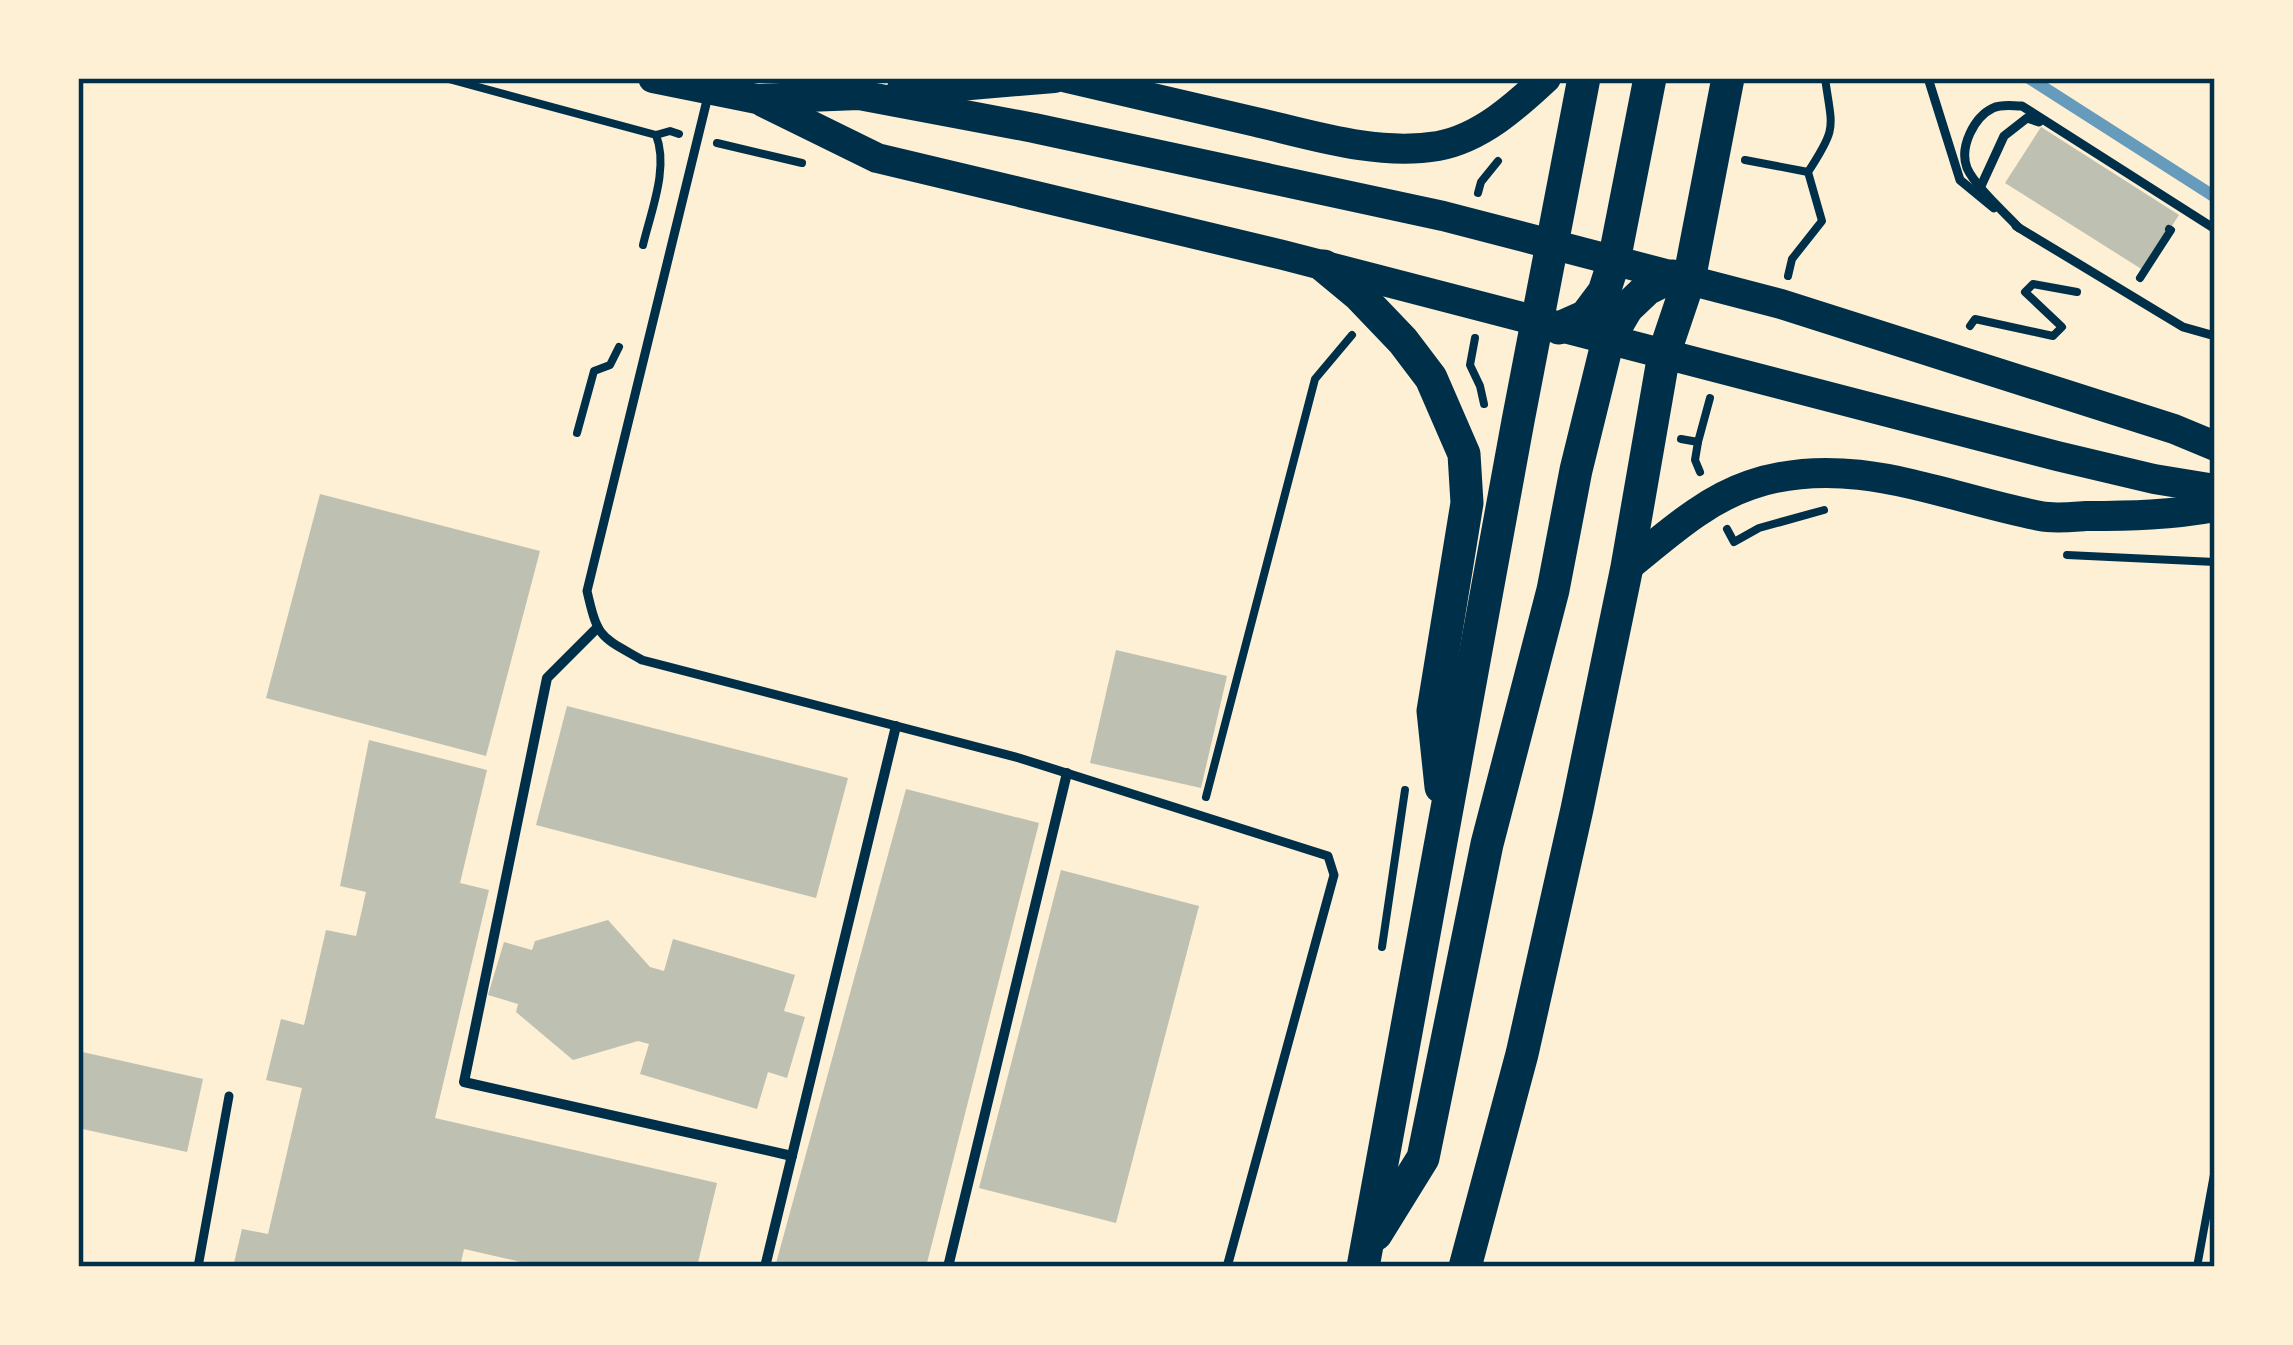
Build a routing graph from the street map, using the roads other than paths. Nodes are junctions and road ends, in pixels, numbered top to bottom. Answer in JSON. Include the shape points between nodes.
{"nodes":[{"id":1,"x":653,"y":78,"type":"edge"},
{"id":2,"x":1054,"y":78,"type":"edge"},
{"id":3,"x":1067,"y":78,"type":"edge"},
{"id":4,"x":1546,"y":78,"type":"edge"},
{"id":5,"x":1584,"y":78,"type":"edge"},
{"id":6,"x":1650,"y":78,"type":"edge"},
{"id":7,"x":1728,"y":78,"type":"edge"},
{"id":8,"x":1928,"y":78,"type":"edge"},
{"id":9,"x":710,"y":91,"type":"junction"},
{"id":10,"x":859,"y":95,"type":"junction"},
{"id":11,"x":757,"y":99,"type":"junction"},
{"id":12,"x":2058,"y":129,"type":"junction"},
{"id":13,"x":1981,"y":185,"type":"junction"},
{"id":14,"x":2019,"y":228,"type":"junction"},
{"id":15,"x":2215,"y":229,"type":"edge"},
{"id":16,"x":1553,"y":244,"type":"junction"},
{"id":17,"x":1614,"y":261,"type":"junction"},
{"id":18,"x":1324,"y":266,"type":"junction"},
{"id":19,"x":1681,"y":278,"type":"junction"},
{"id":20,"x":1548,"y":325,"type":"junction"},
{"id":21,"x":2215,"y":336,"type":"edge"},
{"id":22,"x":1608,"y":340,"type":"junction"},
{"id":23,"x":1664,"y":354,"type":"junction"},
{"id":24,"x":2215,"y":446,"type":"edge"},
{"id":25,"x":2215,"y":490,"type":"edge"},
{"id":26,"x":2215,"y":507,"type":"edge"},
{"id":27,"x":1628,"y":567,"type":"junction"},
{"id":28,"x":596,"y":629,"type":"junction"},
{"id":29,"x":896,"y":726,"type":"junction"},
{"id":30,"x":1067,"y":773,"type":"junction"},
{"id":31,"x":1444,"y":825,"type":"junction"},
{"id":32,"x":229,"y":1096,"type":"dead end"},
{"id":33,"x":792,"y":1156,"type":"junction"},
{"id":34,"x":1364,"y":1259,"type":"edge"},
{"id":35,"x":199,"y":1267,"type":"edge"},
{"id":36,"x":765,"y":1267,"type":"edge"},
{"id":37,"x":948,"y":1267,"type":"edge"},
{"id":38,"x":1227,"y":1267,"type":"edge"},
{"id":39,"x":1465,"y":1267,"type":"edge"}],
"edges":[{"from":1,"to":9,"type":"main road"},
{"from":2,"to":10,"type":"main road"},
{"from":3,"to":4,"type":"main road","via":[[1380,148],[1436,146],[1477,132]]},
{"from":5,"to":16,"type":"highway"},
{"from":6,"to":17,"type":"highway"},
{"from":7,"to":19,"type":"highway"},
{"from":8,"to":14,"type":"lane","via":[[1960,180]]},
{"from":9,"to":11,"type":"main road"},
{"from":9,"to":28,"type":"lane","via":[[587,591]]},
{"from":10,"to":11,"type":"main road"},
{"from":10,"to":16,"type":"main road"},
{"from":11,"to":18,"type":"main road","via":[[877,158]]},
{"from":12,"to":13,"type":"lane","via":[[2027,118],[2005,136]]},
{"from":12,"to":13,"type":"lane","via":[[2022,106],[1981,116],[1966,156]]},
{"from":12,"to":15,"type":"lane"},
{"from":13,"to":14,"type":"lane"},
{"from":14,"to":21,"type":"lane","via":[[2183,327]]},
{"from":16,"to":17,"type":"main road"},
{"from":16,"to":20,"type":"highway"},
{"from":17,"to":19,"type":"main road"},
{"from":17,"to":20,"type":"highway","via":[[1586,316]]},
{"from":18,"to":20,"type":"main road"},
{"from":18,"to":31,"type":"highway","via":[[1403,340],[1431,378],[1464,454],[1467,503],[1433,711]]},
{"from":19,"to":22,"type":"highway","via":[[1647,289]]},
{"from":19,"to":23,"type":"highway"},
{"from":19,"to":24,"type":"main road"},
{"from":20,"to":22,"type":"main road"},
{"from":20,"to":31,"type":"highway"},
{"from":22,"to":23,"type":"main road"},
{"from":22,"to":34,"type":"highway","via":[[1486,844],[1423,1158]]},
{"from":23,"to":25,"type":"main road"},
{"from":23,"to":27,"type":"highway"},
{"from":26,"to":27,"type":"main road","via":[[2044,517],[1848,472],[1792,474],[1713,501]]},
{"from":27,"to":39,"type":"highway","via":[[1522,1054]]},
{"from":28,"to":29,"type":"lane","via":[[642,660]]},
{"from":28,"to":33,"type":"street","via":[[547,678],[464,1082]]},
{"from":29,"to":30,"type":"lane"},
{"from":29,"to":33,"type":"street"},
{"from":30,"to":37,"type":"street"},
{"from":30,"to":38,"type":"lane","via":[[1328,856],[1334,875]]},
{"from":31,"to":34,"type":"highway"},
{"from":32,"to":35,"type":"lane"},
{"from":33,"to":36,"type":"street"}]}
